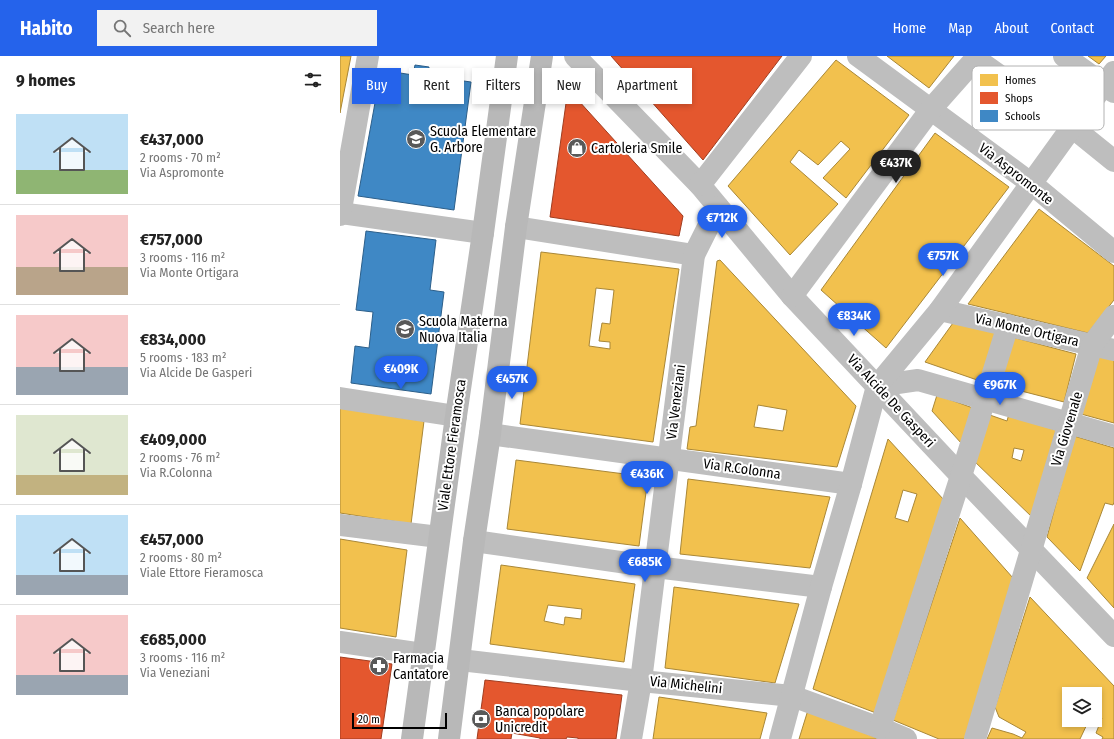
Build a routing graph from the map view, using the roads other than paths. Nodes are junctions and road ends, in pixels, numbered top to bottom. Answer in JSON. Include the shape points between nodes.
{"nodes":[{"id":1,"x":368,"y":56,"type":"edge"},
{"id":2,"x":507,"y":56,"type":"edge"},
{"id":3,"x":542,"y":56,"type":"edge"},
{"id":4,"x":575,"y":56,"type":"edge"},
{"id":5,"x":801,"y":56,"type":"edge"},
{"id":6,"x":858,"y":56,"type":"edge"},
{"id":7,"x":1064,"y":56,"type":"edge"},
{"id":8,"x":977,"y":57,"type":"edge"},
{"id":9,"x":989,"y":66,"type":"edge"},
{"id":10,"x":1081,"y":66,"type":"edge"},
{"id":11,"x":1111,"y":83,"type":"edge"},
{"id":12,"x":1104,"y":91,"type":"edge"},
{"id":13,"x":931,"y":109,"type":"junction"},
{"id":14,"x":1070,"y":130,"type":"edge"},
{"id":15,"x":1076,"y":130,"type":"edge"},
{"id":16,"x":1114,"y":161,"type":"edge"},
{"id":17,"x":1032,"y":184,"type":"junction"},
{"id":18,"x":700,"y":185,"type":"junction"},
{"id":19,"x":718,"y":207,"type":"junction"},
{"id":20,"x":340,"y":214,"type":"edge"},
{"id":21,"x":516,"y":227,"type":"junction"},
{"id":22,"x":483,"y":233,"type":"junction"},
{"id":23,"x":1114,"y":252,"type":"edge"},
{"id":24,"x":694,"y":255,"type":"junction"},
{"id":25,"x":792,"y":296,"type":"junction"},
{"id":26,"x":940,"y":310,"type":"junction"},
{"id":27,"x":1114,"y":316,"type":"edge"},
{"id":28,"x":1008,"y":325,"type":"junction"},
{"id":29,"x":1092,"y":345,"type":"junction"},
{"id":30,"x":1114,"y":350,"type":"edge"},
{"id":31,"x":877,"y":386,"type":"junction"},
{"id":32,"x":340,"y":398,"type":"edge"},
{"id":33,"x":985,"y":399,"type":"junction"},
{"id":34,"x":456,"y":416,"type":"junction"},
{"id":35,"x":1069,"y":423,"type":"junction"},
{"id":36,"x":490,"y":434,"type":"junction"},
{"id":37,"x":1114,"y":436,"type":"edge"},
{"id":38,"x":668,"y":459,"type":"junction"},
{"id":39,"x":961,"y":476,"type":"junction"},
{"id":40,"x":851,"y":484,"type":"junction"},
{"id":41,"x":340,"y":525,"type":"edge"},
{"id":42,"x":439,"y":537,"type":"junction"},
{"id":43,"x":474,"y":541,"type":"junction"},
{"id":44,"x":1031,"y":549,"type":"junction"},
{"id":45,"x":655,"y":567,"type":"junction"},
{"id":46,"x":821,"y":587,"type":"junction"},
{"id":47,"x":1114,"y":636,"type":"edge"},
{"id":48,"x":340,"y":642,"type":"edge"},
{"id":49,"x":423,"y":654,"type":"junction"},
{"id":50,"x":460,"y":660,"type":"junction"},
{"id":51,"x":641,"y":681,"type":"junction"},
{"id":52,"x":792,"y":696,"type":"junction"},
{"id":53,"x":880,"y":728,"type":"junction"},
{"id":54,"x":412,"y":739,"type":"edge"},
{"id":55,"x":449,"y":739,"type":"edge"},
{"id":56,"x":632,"y":739,"type":"edge"},
{"id":57,"x":780,"y":739,"type":"edge"},
{"id":58,"x":906,"y":739,"type":"edge"},
{"id":59,"x":975,"y":739,"type":"edge"}],
"edges":[{"from":1,"to":20,"type":"street"},
{"from":2,"to":22,"type":"main road","name":"Viale Ettore Fieramosca"},
{"from":3,"to":21,"type":"main road"},
{"from":4,"to":18,"type":"street","name":"Via Alcide De Gasperi"},
{"from":5,"to":18,"type":"street"},
{"from":6,"to":13,"type":"street","name":"Via Aspromonte"},
{"from":7,"to":10,"type":"street"},
{"from":8,"to":9,"type":"street"},
{"from":8,"to":13,"type":"street"},
{"from":11,"to":12,"type":"street"},
{"from":13,"to":17,"type":"street","name":"Via Aspromonte"},
{"from":13,"to":25,"type":"street"},
{"from":14,"to":17,"type":"street"},
{"from":15,"to":16,"type":"street"},
{"from":17,"to":23,"type":"street","name":"Via Aspromonte"},
{"from":17,"to":26,"type":"street"},
{"from":18,"to":19,"type":"street","name":"Via Alcide De Gasperi"},
{"from":19,"to":24,"type":"street","name":"Via Veneziani"},
{"from":19,"to":25,"type":"street","name":"Via Alcide De Gasperi"},
{"from":20,"to":22,"type":"street"},
{"from":21,"to":24,"type":"street"},
{"from":21,"to":36,"type":"main road"},
{"from":22,"to":34,"type":"main road","name":"Viale Ettore Fieramosca"},
{"from":24,"to":38,"type":"street","name":"Via Veneziani"},
{"from":25,"to":31,"type":"street","name":"Via Alcide De Gasperi"},
{"from":26,"to":28,"type":"street","name":"Via Monte Ortigara"},
{"from":26,"to":31,"type":"street"},
{"from":27,"to":29,"type":"street","name":"Via Giovenale"},
{"from":28,"to":29,"type":"street","name":"Via Monte Ortigara"},
{"from":28,"to":33,"type":"street"},
{"from":29,"to":30,"type":"street","name":"Via Monte Ortigara"},
{"from":29,"to":35,"type":"street","name":"Via Giovenale"},
{"from":31,"to":33,"type":"street","via":[[918,380]]},
{"from":31,"to":39,"type":"street","name":"Via Alcide De Gasperi"},
{"from":31,"to":40,"type":"street"},
{"from":32,"to":34,"type":"street"},
{"from":33,"to":35,"type":"street"},
{"from":33,"to":39,"type":"street"},
{"from":34,"to":42,"type":"main road","name":"Viale Ettore Fieramosca"},
{"from":35,"to":37,"type":"street"},
{"from":35,"to":44,"type":"street","name":"Via Giovenale"},
{"from":36,"to":38,"type":"street","name":"Via R.Colonna"},
{"from":36,"to":43,"type":"main road"},
{"from":38,"to":40,"type":"street","name":"Via R.Colonna"},
{"from":38,"to":45,"type":"street","name":"Via Veneziani"},
{"from":39,"to":44,"type":"street","name":"Via Alcide De Gasperi"},
{"from":39,"to":53,"type":"street"},
{"from":40,"to":46,"type":"street"},
{"from":41,"to":42,"type":"street"},
{"from":42,"to":49,"type":"main road","name":"Viale Ettore Fieramosca"},
{"from":43,"to":45,"type":"street"},
{"from":43,"to":50,"type":"main road"},
{"from":44,"to":47,"type":"street","name":"Via Alcide De Gasperi"},
{"from":44,"to":59,"type":"street","name":"Via Giovenale"},
{"from":45,"to":46,"type":"street"},
{"from":45,"to":51,"type":"street","name":"Via Veneziani"},
{"from":46,"to":52,"type":"street"},
{"from":48,"to":49,"type":"street"},
{"from":49,"to":54,"type":"main road","name":"Viale Ettore Fieramosca"},
{"from":50,"to":51,"type":"street","name":"Via Michelini"},
{"from":50,"to":55,"type":"main road"},
{"from":51,"to":52,"type":"street","name":"Via Michelini"},
{"from":51,"to":56,"type":"street","name":"Via Veneziani"},
{"from":52,"to":53,"type":"street","name":"Via Michelini"},
{"from":52,"to":57,"type":"street"},
{"from":53,"to":58,"type":"street","name":"Via Michelini"}]}
